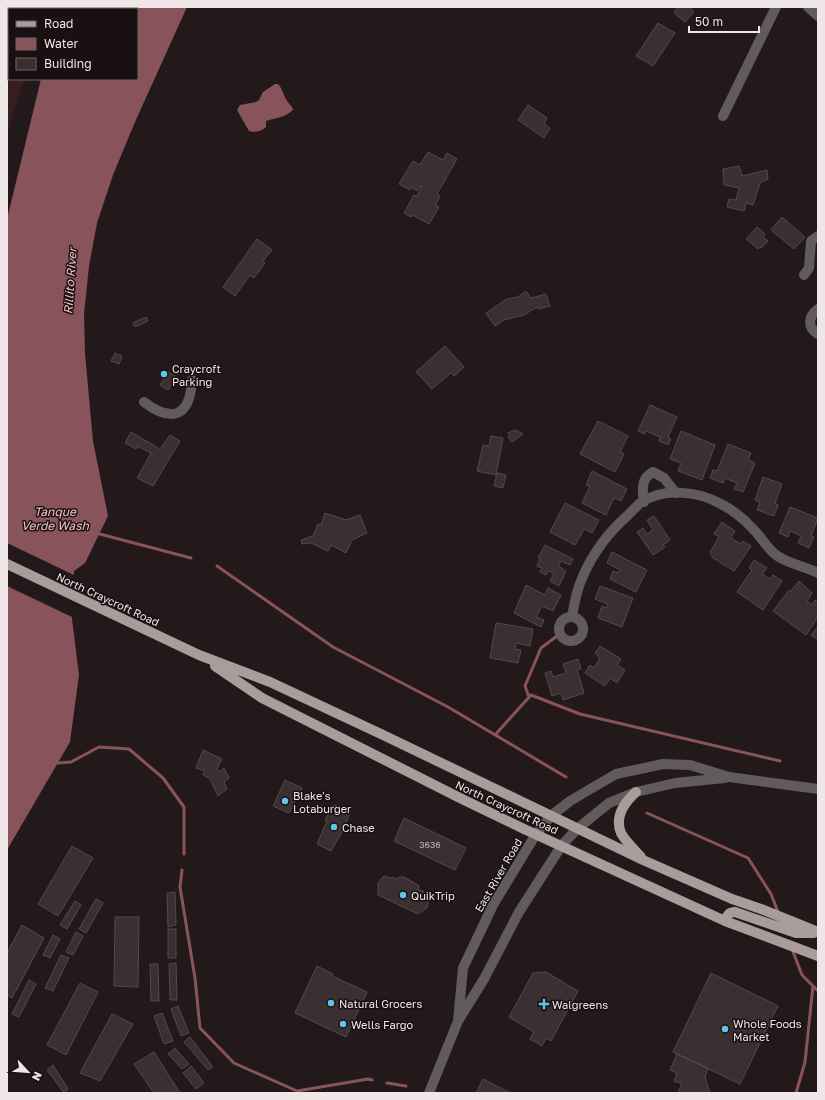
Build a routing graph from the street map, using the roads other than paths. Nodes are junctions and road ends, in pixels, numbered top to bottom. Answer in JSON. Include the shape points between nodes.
{"nodes":[{"id":1,"x":776,"y":7,"type":"edge"},
{"id":2,"x":808,"y":7,"type":"edge"},
{"id":3,"x":818,"y":16,"type":"edge"},
{"id":4,"x":723,"y":116,"type":"dead end"},
{"id":5,"x":818,"y":236,"type":"edge"},
{"id":6,"x":804,"y":275,"type":"dead end"},
{"id":7,"x":818,"y":309,"type":"edge"},
{"id":8,"x":818,"y":334,"type":"edge"},
{"id":9,"x":192,"y":380,"type":"dead end"},
{"id":10,"x":144,"y":402,"type":"dead end"},
{"id":11,"x":676,"y":493,"type":"junction"},
{"id":12,"x":644,"y":502,"type":"junction"},
{"id":13,"x":7,"y":564,"type":"edge"},
{"id":14,"x":818,"y":573,"type":"edge"},
{"id":15,"x":572,"y":617,"type":"dead end"},
{"id":16,"x":199,"y":655,"type":"junction"},
{"id":17,"x":729,"y":777,"type":"junction"},
{"id":18,"x":818,"y":789,"type":"edge"},
{"id":19,"x":636,"y":792,"type":"junction"},
{"id":20,"x":551,"y":816,"type":"junction"},
{"id":21,"x":577,"y":829,"type":"junction"},
{"id":22,"x":536,"y":834,"type":"junction"},
{"id":23,"x":562,"y":845,"type":"junction"},
{"id":24,"x":643,"y":860,"type":"junction"},
{"id":25,"x":725,"y":921,"type":"junction"},
{"id":26,"x":818,"y":933,"type":"edge"},
{"id":27,"x":818,"y":956,"type":"edge"},
{"id":28,"x":458,"y":1021,"type":"junction"},
{"id":29,"x":429,"y":1093,"type":"edge"}],
"edges":[{"from":1,"to":4,"type":"street"},
{"from":2,"to":3,"type":"street"},
{"from":5,"to":6,"type":"street","via":[[811,241],[809,268]]},
{"from":7,"to":8,"type":"street","via":[[811,316],[810,323],[811,328]]},
{"from":9,"to":10,"type":"street","via":[[189,401],[179,413],[170,414],[152,408]]},
{"from":11,"to":12,"type":"street","via":[[653,497]]},
{"from":11,"to":12,"type":"street","via":[[664,478],[653,472],[648,474],[642,486]]},
{"from":11,"to":14,"type":"street","via":[[704,496],[721,504],[753,529],[777,556]]},
{"from":12,"to":15,"type":"street","via":[[612,529],[597,550],[582,577]]},
{"from":13,"to":16,"type":"main road","name":"North Craycroft Road"},
{"from":16,"to":20,"type":"main road","name":"North Craycroft Road","via":[[290,691]]},
{"from":16,"to":22,"type":"main road","name":"North Craycroft Road","via":[[262,698]]},
{"from":17,"to":18,"type":"street","name":"East River Road"},
{"from":17,"to":19,"type":"street","name":"East River Road"},
{"from":17,"to":20,"type":"street","name":"East River Road","via":[[690,765],[663,764],[616,774],[570,801]]},
{"from":19,"to":21,"type":"street","name":"East River Road","via":[[609,803]]},
{"from":19,"to":24,"type":"main road","via":[[624,804],[620,813],[619,828]]},
{"from":20,"to":21,"type":"main road","name":"North Craycroft Road"},
{"from":20,"to":22,"type":"street","name":"East River Road"},
{"from":21,"to":23,"type":"street","name":"East River Road"},
{"from":21,"to":24,"type":"main road","name":"North Craycroft Road"},
{"from":22,"to":23,"type":"main road","name":"North Craycroft Road"},
{"from":22,"to":28,"type":"street","name":"East River Road","via":[[493,905],[463,968]]},
{"from":23,"to":25,"type":"main road","name":"North Craycroft Road"},
{"from":23,"to":28,"type":"street","name":"East River Road","via":[[519,912],[484,979]]},
{"from":24,"to":26,"type":"main road","name":"North Craycroft Road"},
{"from":25,"to":26,"type":"main road","via":[[728,914],[735,912],[796,933]]},
{"from":25,"to":27,"type":"main road","name":"North Craycroft Road"},
{"from":28,"to":29,"type":"street","name":"East River Road"}]}
